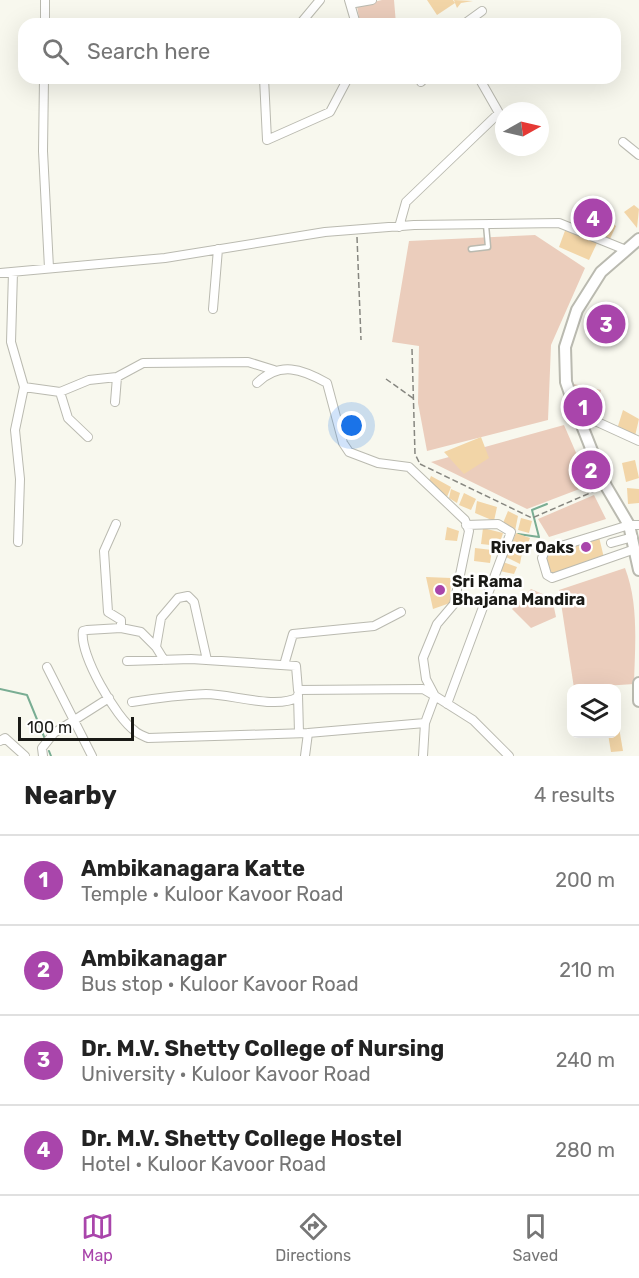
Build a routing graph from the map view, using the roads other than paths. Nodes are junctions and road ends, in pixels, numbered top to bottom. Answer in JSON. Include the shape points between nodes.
{"nodes":[{"id":1,"x":45,"y":0,"type":"edge"},
{"id":2,"x":320,"y":0,"type":"edge"},
{"id":3,"x":350,"y":0,"type":"edge"},
{"id":4,"x":372,"y":0,"type":"edge"},
{"id":5,"x":482,"y":11,"type":"dead end"},
{"id":6,"x":45,"y":18,"type":"edge"},
{"id":7,"x":305,"y":18,"type":"edge"},
{"id":8,"x":354,"y":18,"type":"edge"},
{"id":9,"x":472,"y":18,"type":"edge"},
{"id":10,"x":44,"y":84,"type":"edge"},
{"id":11,"x":264,"y":84,"type":"edge"},
{"id":12,"x":345,"y":84,"type":"edge"},
{"id":13,"x":482,"y":84,"type":"edge"},
{"id":14,"x":623,"y":142,"type":"dead end"},
{"id":15,"x":639,"y":155,"type":"edge"},
{"id":16,"x":486,"y":224,"type":"junction"},
{"id":17,"x":399,"y":227,"type":"junction"},
{"id":18,"x":639,"y":239,"type":"edge"},
{"id":19,"x":218,"y":249,"type":"junction"},
{"id":20,"x":471,"y":249,"type":"dead end"},
{"id":21,"x":626,"y":250,"type":"junction"},
{"id":22,"x":49,"y":268,"type":"junction"},
{"id":23,"x":13,"y":272,"type":"junction"},
{"id":24,"x":0,"y":273,"type":"edge"},
{"id":25,"x":213,"y":309,"type":"dead end"},
{"id":26,"x":274,"y":370,"type":"junction"},
{"id":27,"x":117,"y":377,"type":"junction"},
{"id":28,"x":256,"y":383,"type":"dead end"},
{"id":29,"x":24,"y":387,"type":"junction"},
{"id":30,"x":60,"y":392,"type":"junction"},
{"id":31,"x":115,"y":402,"type":"dead end"},
{"id":32,"x":575,"y":408,"type":"junction"},
{"id":33,"x":88,"y":436,"type":"dead end"},
{"id":34,"x":639,"y":441,"type":"edge"},
{"id":35,"x":116,"y":524,"type":"dead end"},
{"id":36,"x":466,"y":525,"type":"junction"},
{"id":37,"x":634,"y":525,"type":"edge"},
{"id":38,"x":633,"y":537,"type":"junction"},
{"id":39,"x":18,"y":542,"type":"dead end"},
{"id":40,"x":611,"y":543,"type":"dead end"},
{"id":41,"x":635,"y":549,"type":"junction"},
{"id":42,"x":639,"y":570,"type":"edge"},
{"id":43,"x":401,"y":612,"type":"dead end"},
{"id":44,"x":121,"y":628,"type":"junction"},
{"id":45,"x":156,"y":648,"type":"junction"},
{"id":46,"x":164,"y":660,"type":"junction"},
{"id":47,"x":207,"y":660,"type":"junction"},
{"id":48,"x":127,"y":661,"type":"dead end"},
{"id":49,"x":284,"y":665,"type":"junction"},
{"id":50,"x":47,"y":667,"type":"dead end"},
{"id":51,"x":639,"y":683,"type":"edge"},
{"id":52,"x":298,"y":694,"type":"junction"},
{"id":53,"x":435,"y":696,"type":"junction"},
{"id":54,"x":110,"y":698,"type":"junction"},
{"id":55,"x":639,"y":700,"type":"edge"},
{"id":56,"x":132,"y":702,"type":"dead end"},
{"id":57,"x":447,"y":704,"type":"junction"},
{"id":58,"x":73,"y":720,"type":"junction"},
{"id":59,"x":425,"y":723,"type":"junction"},
{"id":60,"x":303,"y":733,"type":"junction"},
{"id":61,"x":0,"y":741,"type":"edge"},
{"id":62,"x":25,"y":756,"type":"edge"},
{"id":63,"x":43,"y":756,"type":"edge"},
{"id":64,"x":92,"y":756,"type":"edge"},
{"id":65,"x":305,"y":756,"type":"edge"},
{"id":66,"x":423,"y":756,"type":"edge"},
{"id":67,"x":507,"y":756,"type":"edge"}],
"edges":[{"from":1,"to":6,"type":"street"},
{"from":2,"to":7,"type":"street"},
{"from":3,"to":4,"type":"street"},
{"from":3,"to":8,"type":"street"},
{"from":5,"to":9,"type":"street"},
{"from":10,"to":22,"type":"street"},
{"from":11,"to":12,"type":"street","via":[[267,140],[330,112]]},
{"from":13,"to":17,"type":"street","via":[[499,113],[406,202]]},
{"from":14,"to":15,"type":"street"},
{"from":16,"to":17,"type":"street"},
{"from":16,"to":20,"type":"lane","via":[[488,247]]},
{"from":16,"to":21,"type":"street","via":[[559,223]]},
{"from":17,"to":19,"type":"street"},
{"from":18,"to":21,"type":"main road"},
{"from":19,"to":22,"type":"street","via":[[165,258]]},
{"from":19,"to":25,"type":"street"},
{"from":21,"to":32,"type":"main road","via":[[601,272],[574,319],[566,347],[566,382]]},
{"from":22,"to":23,"type":"street"},
{"from":23,"to":24,"type":"street"},
{"from":23,"to":29,"type":"street","via":[[11,342]]},
{"from":26,"to":27,"type":"street","via":[[248,362],[143,363]]},
{"from":26,"to":28,"type":"street"},
{"from":26,"to":36,"type":"street","via":[[290,368],[327,383],[349,453],[378,463],[409,466]]},
{"from":27,"to":30,"type":"street","via":[[89,380]]},
{"from":27,"to":31,"type":"street"},
{"from":29,"to":30,"type":"street"},
{"from":29,"to":39,"type":"street","via":[[15,430],[20,479]]},
{"from":30,"to":33,"type":"street","via":[[68,418]]},
{"from":32,"to":34,"type":"street"},
{"from":32,"to":37,"type":"main road","via":[[606,486]]},
{"from":35,"to":44,"type":"street","via":[[104,551],[104,569],[108,612],[121,621]]},
{"from":36,"to":53,"type":"street","via":[[469,531],[454,604],[437,624],[423,658],[426,679]]},
{"from":36,"to":57,"type":"street","via":[[498,524],[511,532]]},
{"from":37,"to":38,"type":"main road"},
{"from":37,"to":41,"type":"street","via":[[545,550],[542,558],[552,578]]},
{"from":38,"to":40,"type":"street"},
{"from":38,"to":41,"type":"main road"},
{"from":41,"to":42,"type":"main road"},
{"from":43,"to":49,"type":"street","via":[[374,626],[293,634]]},
{"from":44,"to":45,"type":"street","via":[[141,632]]},
{"from":44,"to":54,"type":"street","via":[[87,630],[82,638],[89,662]]},
{"from":45,"to":46,"type":"street"},
{"from":45,"to":47,"type":"street","via":[[164,612],[178,598],[188,596],[194,602]]},
{"from":46,"to":47,"type":"street"},
{"from":46,"to":48,"type":"street"},
{"from":47,"to":49,"type":"street"},
{"from":49,"to":52,"type":"street","via":[[296,666]]},
{"from":50,"to":58,"type":"street"},
{"from":51,"to":55,"type":"main road"},
{"from":52,"to":53,"type":"street","via":[[402,687],[423,689]]},
{"from":52,"to":56,"type":"street","via":[[292,701],[209,694]]},
{"from":52,"to":60,"type":"street"},
{"from":53,"to":57,"type":"street"},
{"from":53,"to":59,"type":"street"},
{"from":54,"to":58,"type":"street"},
{"from":54,"to":60,"type":"street","via":[[134,731],[148,738]]},
{"from":57,"to":67,"type":"street","via":[[473,720]]},
{"from":58,"to":63,"type":"street","via":[[54,733],[42,748]]},
{"from":58,"to":64,"type":"street"},
{"from":59,"to":60,"type":"street"},
{"from":59,"to":66,"type":"street"},
{"from":60,"to":65,"type":"street"},
{"from":61,"to":62,"type":"street","via":[[6,738]]}]}
